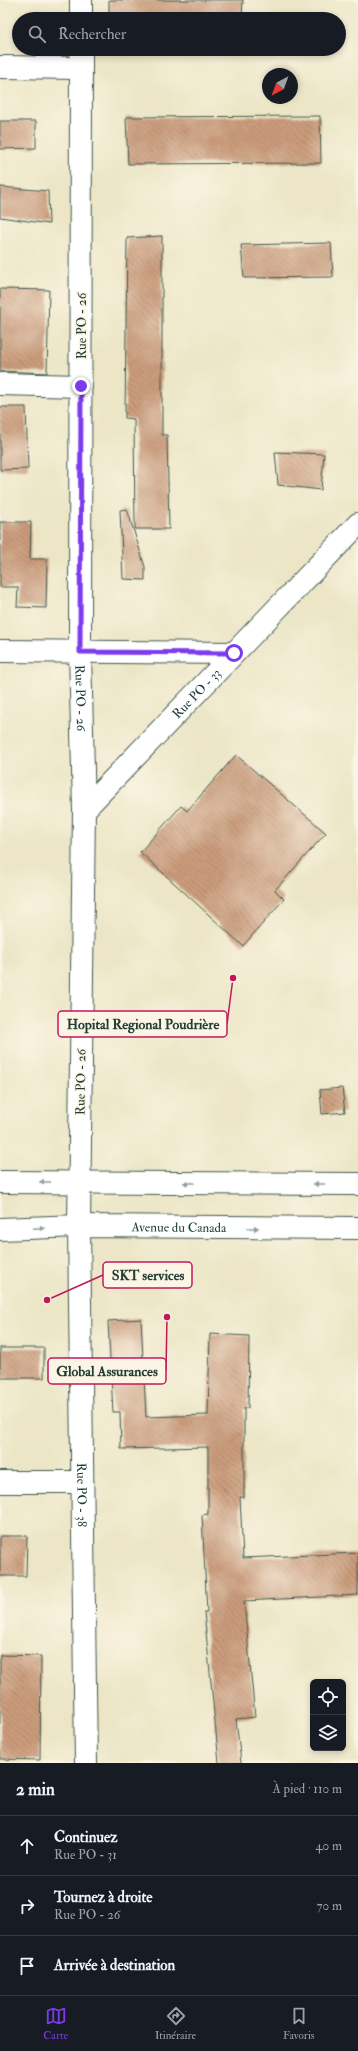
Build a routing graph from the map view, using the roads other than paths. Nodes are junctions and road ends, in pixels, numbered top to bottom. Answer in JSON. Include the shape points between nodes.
{"nodes":[{"id":1,"x":81,"y":0,"type":"edge"},
{"id":2,"x":81,"y":12,"type":"edge"},
{"id":3,"x":81,"y":59,"type":"edge"},
{"id":4,"x":0,"y":67,"type":"edge"},
{"id":5,"x":0,"y":384,"type":"edge"},
{"id":6,"x":81,"y":386,"type":"junction"},
{"id":7,"x":358,"y":524,"type":"edge"},
{"id":8,"x":0,"y":652,"type":"edge"},
{"id":9,"x":80,"y":652,"type":"junction"},
{"id":10,"x":234,"y":653,"type":"junction"},
{"id":11,"x":84,"y":810,"type":"junction"},
{"id":12,"x":0,"y":1182,"type":"edge"},
{"id":13,"x":79,"y":1182,"type":"junction"},
{"id":14,"x":358,"y":1184,"type":"edge"},
{"id":15,"x":79,"y":1226,"type":"junction"},
{"id":16,"x":358,"y":1228,"type":"edge"},
{"id":17,"x":0,"y":1229,"type":"edge"},
{"id":18,"x":0,"y":1482,"type":"edge"},
{"id":19,"x":82,"y":1482,"type":"junction"},
{"id":20,"x":86,"y":1763,"type":"edge"}],
"edges":[{"from":1,"to":2,"type":"street"},
{"from":3,"to":4,"type":"street"},
{"from":3,"to":6,"type":"street","name":"Rue PO - 26"},
{"from":5,"to":6,"type":"street"},
{"from":6,"to":9,"type":"street","name":"Rue PO - 26"},
{"from":7,"to":10,"type":"street","name":"Rue PO - 33"},
{"from":8,"to":9,"type":"street"},
{"from":9,"to":10,"type":"street"},
{"from":9,"to":11,"type":"street","name":"Rue PO - 26"},
{"from":10,"to":11,"type":"street","name":"Rue PO - 33"},
{"from":11,"to":13,"type":"street","name":"Rue PO - 26"},
{"from":13,"to":12,"type":"street","one_way":true},
{"from":14,"to":13,"type":"street","one_way":true},
{"from":13,"to":15,"type":"street","name":"Rue PO - 26"},
{"from":15,"to":16,"type":"street","name":"Avenue du Canada","one_way":true},
{"from":17,"to":15,"type":"street","name":"Avenue du Canada","one_way":true},
{"from":15,"to":19,"type":"street","name":"Rue PO - 38"},
{"from":18,"to":19,"type":"street"},
{"from":19,"to":20,"type":"street","name":"Rue PO - 38"}]}
